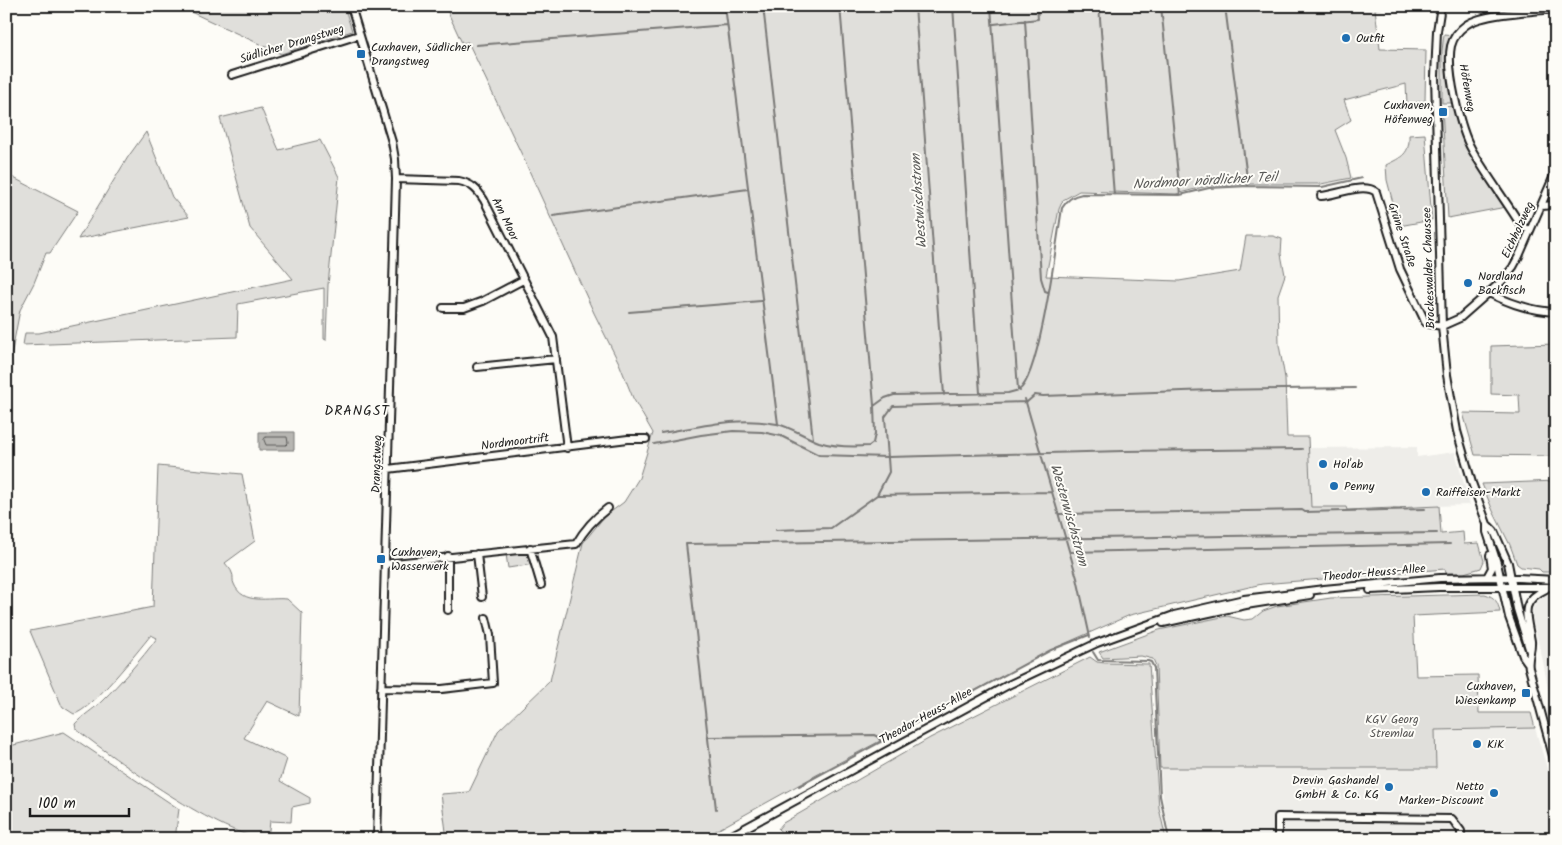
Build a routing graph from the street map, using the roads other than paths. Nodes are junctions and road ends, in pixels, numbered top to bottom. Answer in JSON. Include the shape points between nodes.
{"nodes":[{"id":1,"x":351,"y":6,"type":"edge"},
{"id":2,"x":1441,"y":6,"type":"edge"},
{"id":3,"x":1556,"y":9,"type":"edge"},
{"id":4,"x":359,"y":35,"type":"junction"},
{"id":5,"x":232,"y":74,"type":"dead end"},
{"id":6,"x":1556,"y":171,"type":"edge"},
{"id":7,"x":396,"y":179,"type":"junction"},
{"id":8,"x":1321,"y":196,"type":"dead end"},
{"id":9,"x":1556,"y":205,"type":"edge"},
{"id":10,"x":1541,"y":206,"type":"junction"},
{"id":11,"x":1530,"y":230,"type":"junction"},
{"id":12,"x":523,"y":280,"type":"junction"},
{"id":13,"x":1489,"y":293,"type":"junction"},
{"id":14,"x":443,"y":308,"type":"dead end"},
{"id":15,"x":1556,"y":312,"type":"edge"},
{"id":16,"x":1442,"y":326,"type":"junction"},
{"id":17,"x":556,"y":359,"type":"junction"},
{"id":18,"x":478,"y":367,"type":"dead end"},
{"id":19,"x":646,"y":439,"type":"dead end"},
{"id":20,"x":567,"y":448,"type":"junction"},
{"id":21,"x":388,"y":469,"type":"junction"},
{"id":22,"x":608,"y":508,"type":"dead end"},
{"id":23,"x":1487,"y":524,"type":"junction"},
{"id":24,"x":1487,"y":532,"type":"junction"},
{"id":25,"x":530,"y":548,"type":"junction"},
{"id":26,"x":477,"y":554,"type":"junction"},
{"id":27,"x":448,"y":556,"type":"junction"},
{"id":28,"x":385,"y":564,"type":"junction"},
{"id":29,"x":1487,"y":577,"type":"junction"},
{"id":30,"x":1506,"y":577,"type":"junction"},
{"id":31,"x":1556,"y":580,"type":"edge"},
{"id":32,"x":541,"y":585,"type":"dead end"},
{"id":33,"x":1507,"y":587,"type":"junction"},
{"id":34,"x":1553,"y":587,"type":"edge"},
{"id":35,"x":482,"y":597,"type":"dead end"},
{"id":36,"x":1245,"y":602,"type":"junction"},
{"id":37,"x":448,"y":610,"type":"dead end"},
{"id":38,"x":486,"y":618,"type":"dead end"},
{"id":39,"x":1530,"y":652,"type":"junction"},
{"id":40,"x":1528,"y":663,"type":"junction"},
{"id":41,"x":381,"y":688,"type":"junction"},
{"id":42,"x":1552,"y":743,"type":"edge"},
{"id":43,"x":1556,"y":767,"type":"edge"},
{"id":44,"x":377,"y":839,"type":"edge"},
{"id":45,"x":725,"y":839,"type":"edge"},
{"id":46,"x":1278,"y":839,"type":"edge"},
{"id":47,"x":1461,"y":839,"type":"edge"}],
"edges":[{"from":1,"to":4,"type":"street","name":"Drangstweg"},
{"from":2,"to":16,"type":"street","name":"Brockeswalder Chaussee","via":[[1435,76]]},
{"from":3,"to":11,"type":"street","name":"Höfenweg","via":[[1474,20],[1457,34],[1452,46],[1451,73],[1456,104],[1471,148],[1522,227]]},
{"from":4,"to":5,"type":"street","name":"Südlicher Drangstweg"},
{"from":4,"to":7,"type":"street","name":"Drangstweg","via":[[392,142]]},
{"from":6,"to":10,"type":"street","name":"Eichholzweg"},
{"from":7,"to":12,"type":"street","name":"Am Moor","via":[[459,181],[477,189]]},
{"from":7,"to":21,"type":"street","name":"Drangstweg"},
{"from":8,"to":16,"type":"street","name":"Grüne Straße","via":[[1366,187],[1376,192],[1400,269],[1425,322]]},
{"from":9,"to":10,"type":"street"},
{"from":10,"to":11,"type":"street","name":"Eichholzweg"},
{"from":11,"to":13,"type":"street","name":"Eichholzweg","via":[[1513,267]]},
{"from":12,"to":14,"type":"street","via":[[464,308]]},
{"from":12,"to":17,"type":"street","name":"Am Moor","via":[[553,337]]},
{"from":13,"to":15,"type":"street","via":[[1513,305]]},
{"from":13,"to":16,"type":"street","name":"Eichholzweg","via":[[1460,318]]},
{"from":16,"to":23,"type":"street","name":"Brockeswalder Chaussee","via":[[1457,430]]},
{"from":17,"to":18,"type":"street"},
{"from":17,"to":20,"type":"street","name":"Am Moor"},
{"from":19,"to":20,"type":"street","name":"Nordmoortrift"},
{"from":20,"to":21,"type":"street","name":"Nordmoortrift"},
{"from":21,"to":28,"type":"street","name":"Drangstweg"},
{"from":22,"to":25,"type":"street","via":[[576,544]]},
{"from":23,"to":24,"type":"street","name":"Brockeswalder Chaussee"},
{"from":23,"to":30,"type":"street","name":"Brockeswalder Chaussee","via":[[1494,530],[1502,547]]},
{"from":24,"to":29,"type":"street","via":[[1492,563]]},
{"from":24,"to":30,"type":"street","name":"Brockeswalder Chaussee"},
{"from":25,"to":26,"type":"street"},
{"from":25,"to":32,"type":"street"},
{"from":26,"to":27,"type":"street"},
{"from":26,"to":35,"type":"street"},
{"from":27,"to":28,"type":"street"},
{"from":27,"to":37,"type":"street"},
{"from":28,"to":41,"type":"street","name":"Drangstweg"},
{"from":29,"to":30,"type":"street","name":"Theodor-Heuss-Allee"},
{"from":29,"to":36,"type":"street","name":"Theodor-Heuss-Allee","via":[[1440,578],[1316,590]]},
{"from":30,"to":31,"type":"street","name":"Theodor-Heuss-Allee"},
{"from":30,"to":33,"type":"street","name":"Brockeswalder Chaussee"},
{"from":30,"to":33,"type":"street","name":"Brockeswalder Chaussee"},
{"from":33,"to":34,"type":"street","name":"Theodor-Heuss-Allee"},
{"from":33,"to":36,"type":"street","name":"Theodor-Heuss-Allee","via":[[1332,592]]},
{"from":33,"to":39,"type":"street","name":"Brockeswalder Chaussee"},
{"from":33,"to":40,"type":"street","name":"Brockeswalder Chaussee","via":[[1509,617]]},
{"from":34,"to":39,"type":"street","via":[[1535,594],[1527,606],[1525,618]]},
{"from":36,"to":45,"type":"street","name":"Theodor-Heuss-Allee","via":[[1144,626],[1097,643],[1008,684]]},
{"from":38,"to":41,"type":"street","via":[[493,683],[442,689]]},
{"from":39,"to":40,"type":"street","name":"Brockeswalder Chaussee"},
{"from":40,"to":42,"type":"street","name":"Brockeswalder Chaussee"},
{"from":41,"to":44,"type":"street","name":"Drangstweg"},
{"from":42,"to":43,"type":"street","name":"Brockeswalder Chaussee"},
{"from":46,"to":47,"type":"street","via":[[1278,817],[1452,819],[1461,831]]}]}
